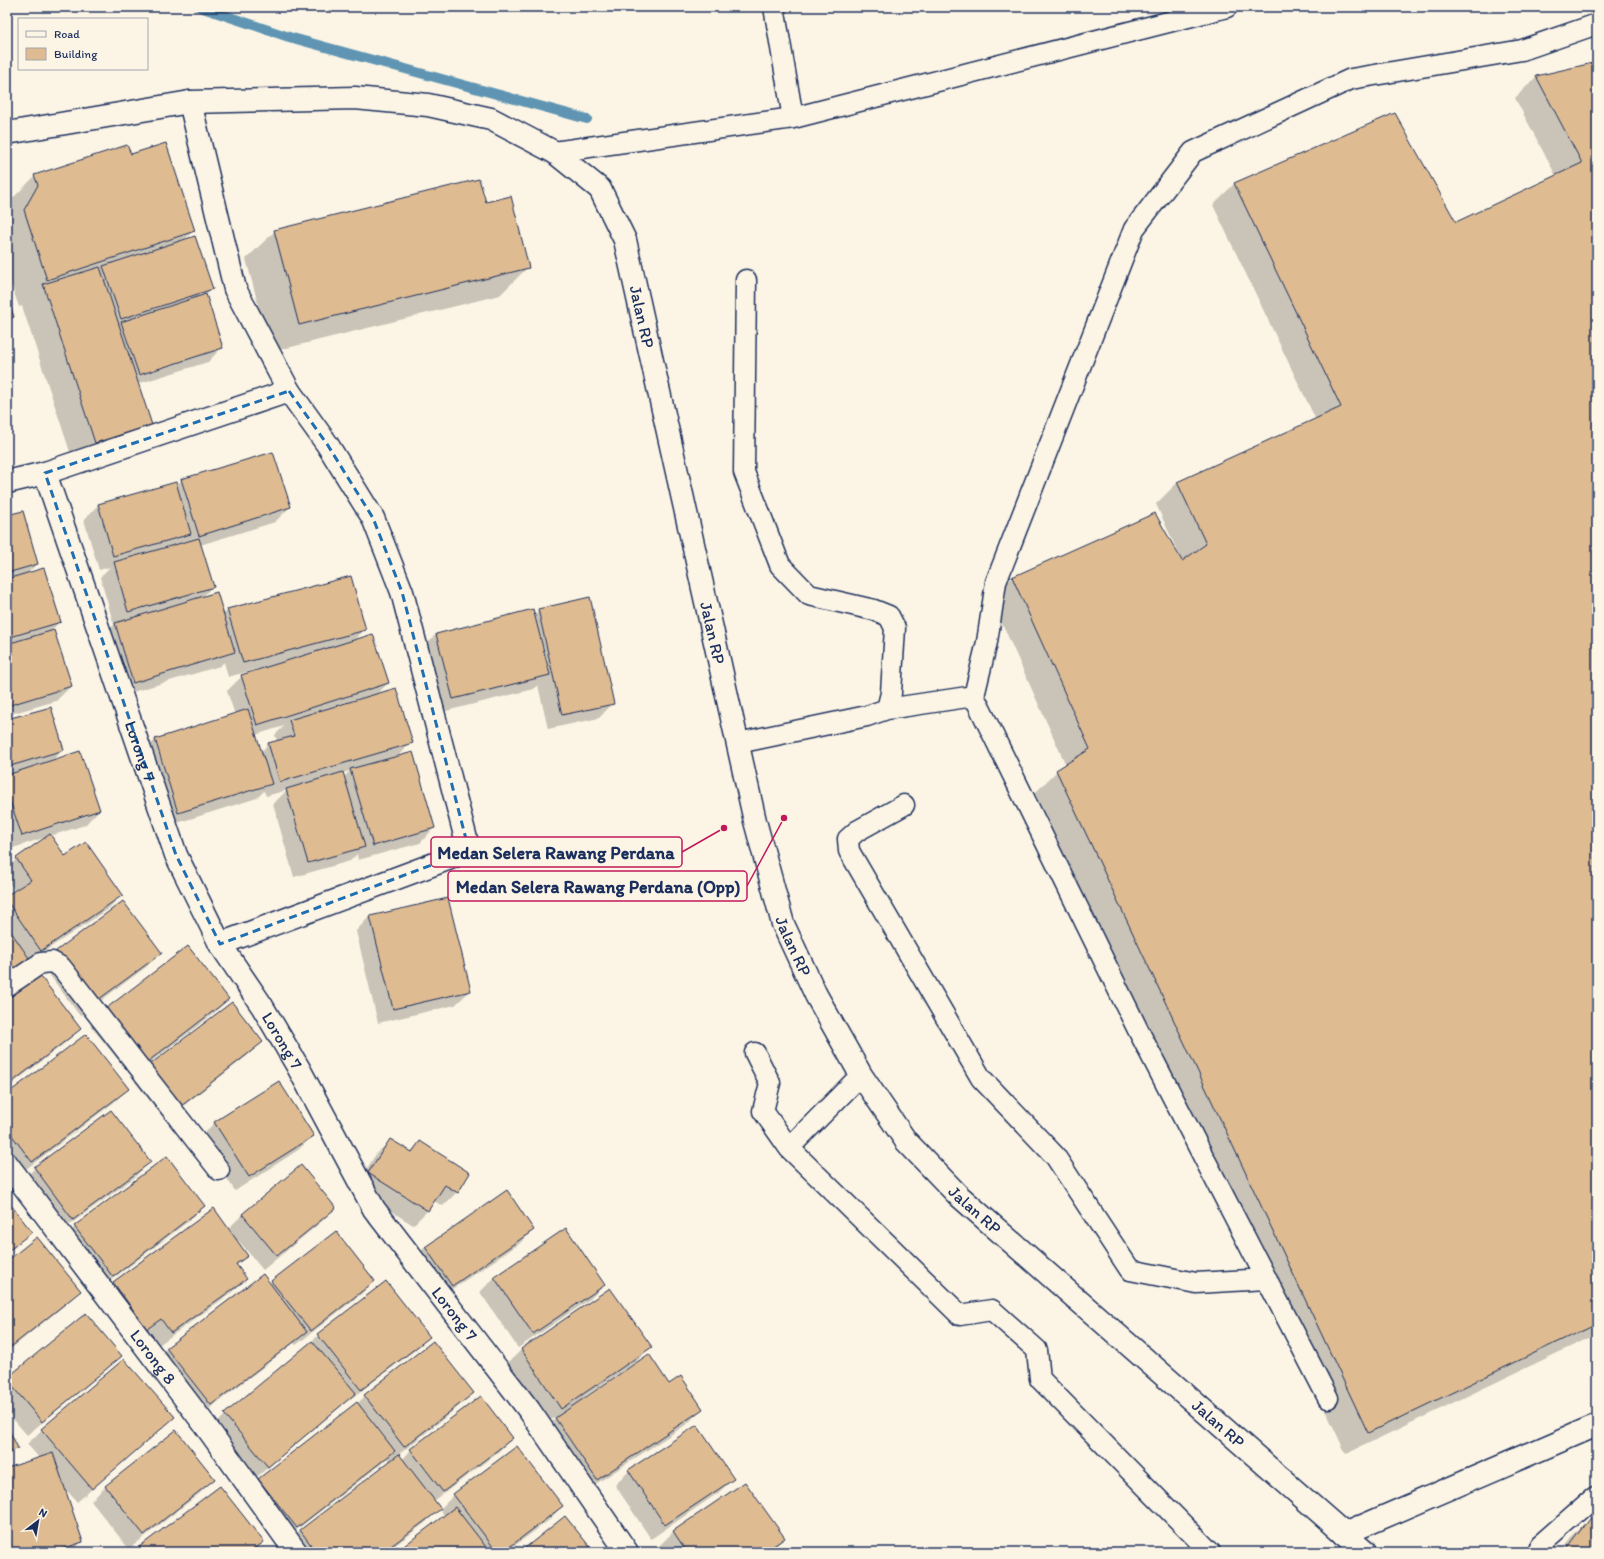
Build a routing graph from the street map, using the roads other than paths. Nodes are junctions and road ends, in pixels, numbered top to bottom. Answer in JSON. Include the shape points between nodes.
{"nodes":[{"id":1,"x":774,"y":7,"type":"edge"},
{"id":2,"x":1227,"y":7,"type":"edge"},
{"id":3,"x":1597,"y":24,"type":"edge"},
{"id":4,"x":190,"y":102,"type":"junction"},
{"id":5,"x":794,"y":118,"type":"junction"},
{"id":6,"x":7,"y":133,"type":"edge"},
{"id":7,"x":554,"y":152,"type":"junction"},
{"id":8,"x":746,"y":280,"type":"dead end"},
{"id":9,"x":289,"y":391,"type":"junction"},
{"id":10,"x":45,"y":473,"type":"junction"},
{"id":11,"x":7,"y":482,"type":"edge"},
{"id":12,"x":974,"y":696,"type":"junction"},
{"id":13,"x":887,"y":709,"type":"junction"},
{"id":14,"x":738,"y":743,"type":"junction"},
{"id":15,"x":904,"y":805,"type":"dead end"},
{"id":16,"x":220,"y":944,"type":"junction"},
{"id":17,"x":7,"y":986,"type":"edge"},
{"id":18,"x":755,"y":1053,"type":"dead end"},
{"id":19,"x":861,"y":1075,"type":"junction"},
{"id":20,"x":789,"y":1148,"type":"junction"},
{"id":21,"x":7,"y":1164,"type":"edge"},
{"id":22,"x":219,"y":1170,"type":"dead end"},
{"id":23,"x":1267,"y":1279,"type":"junction"},
{"id":24,"x":1328,"y":1398,"type":"dead end"},
{"id":25,"x":1597,"y":1425,"type":"edge"},
{"id":26,"x":1597,"y":1495,"type":"edge"},
{"id":27,"x":1344,"y":1534,"type":"junction"},
{"id":28,"x":1539,"y":1546,"type":"dead end"},
{"id":29,"x":296,"y":1552,"type":"edge"},
{"id":30,"x":627,"y":1552,"type":"edge"},
{"id":31,"x":1210,"y":1552,"type":"edge"},
{"id":32,"x":1365,"y":1552,"type":"edge"}],
"edges":[{"from":1,"to":5,"type":"lane"},
{"from":2,"to":5,"type":"lane"},
{"from":3,"to":12,"type":"lane","via":[[1522,50],[1351,79],[1193,152],[1134,229],[996,582],[987,642]]},
{"from":4,"to":6,"type":"street","name":"Jalan RP"},
{"from":4,"to":7,"type":"street","name":"Jalan RP","via":[[355,98],[428,105],[491,119]]},
{"from":4,"to":9,"type":"street","via":[[235,288]]},
{"from":5,"to":7,"type":"lane"},
{"from":7,"to":14,"type":"street","name":"Jalan RP","via":[[600,189],[625,240]]},
{"from":8,"to":13,"type":"lane","via":[[744,472],[780,565],[809,595],[889,616],[894,628],[891,693]]},
{"from":9,"to":10,"type":"street"},
{"from":9,"to":16,"type":"street","via":[[327,444],[376,525],[402,592],[466,839],[453,856]]},
{"from":10,"to":11,"type":"street"},
{"from":10,"to":16,"type":"street","name":"Lorong 7","via":[[176,855]]},
{"from":12,"to":13,"type":"lane"},
{"from":12,"to":23,"type":"lane","via":[[1138,1030]]},
{"from":13,"to":14,"type":"lane","via":[[867,716]]},
{"from":14,"to":19,"type":"street","name":"Jalan RP","via":[[755,821],[783,924],[816,995]]},
{"from":15,"to":23,"type":"lane","via":[[857,831],[848,839],[850,851],[981,1078],[1055,1156],[1130,1270],[1196,1283]]},
{"from":16,"to":30,"type":"street","name":"Lorong 7","via":[[262,1006],[298,1067],[374,1209],[529,1410]]},
{"from":17,"to":22,"type":"lane","via":[[41,963],[52,962],[61,967]]},
{"from":18,"to":20,"type":"lane","via":[[770,1083],[763,1111]]},
{"from":19,"to":20,"type":"lane"},
{"from":19,"to":27,"type":"street","name":"Jalan RP","via":[[906,1141],[958,1195]]},
{"from":20,"to":31,"type":"lane","via":[[960,1315],[992,1310],[1038,1350],[1040,1379]]},
{"from":21,"to":29,"type":"street","name":"Lorong 8","via":[[205,1425]]},
{"from":23,"to":24,"type":"lane"},
{"from":25,"to":27,"type":"street"},
{"from":26,"to":28,"type":"lane"},
{"from":27,"to":32,"type":"street","name":"Jalan RP"}]}
